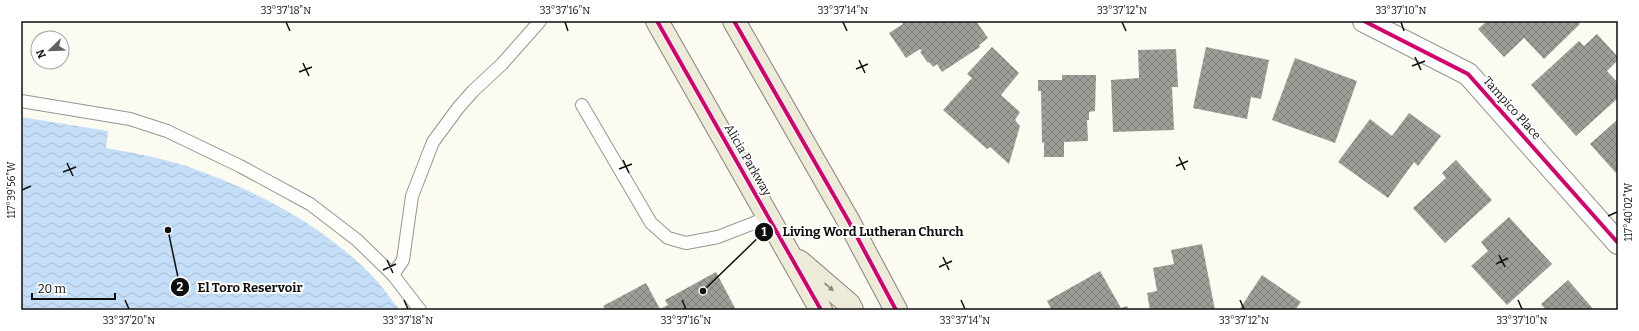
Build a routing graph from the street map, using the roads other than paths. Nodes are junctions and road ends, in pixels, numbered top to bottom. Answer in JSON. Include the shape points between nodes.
{"nodes":[{"id":1,"x":540,"y":21,"type":"edge"},
{"id":2,"x":657,"y":21,"type":"edge"},
{"id":3,"x":734,"y":21,"type":"edge"},
{"id":4,"x":1364,"y":21,"type":"edge"},
{"id":5,"x":21,"y":101,"type":"edge"},
{"id":6,"x":582,"y":105,"type":"dead end"},
{"id":7,"x":769,"y":217,"type":"junction"},
{"id":8,"x":1618,"y":243,"type":"edge"},
{"id":9,"x":789,"y":252,"type":"junction"},
{"id":10,"x":393,"y":275,"type":"junction"},
{"id":11,"x":420,"y":310,"type":"edge"},
{"id":12,"x":821,"y":310,"type":"edge"},
{"id":13,"x":852,"y":310,"type":"edge"},
{"id":14,"x":896,"y":310,"type":"edge"}],
"edges":[{"from":1,"to":10,"type":"lane","via":[[458,108],[434,142],[412,196],[403,260]]},
{"from":2,"to":7,"type":"main road","name":"Alicia Parkway"},
{"from":3,"to":14,"type":"main road","via":[[848,220]]},
{"from":4,"to":8,"type":"street","name":"Tampico Place","via":[[1468,74]]},
{"from":5,"to":10,"type":"lane","via":[[130,119],[167,131],[240,166],[310,204],[357,240]]},
{"from":6,"to":7,"type":"lane","via":[[651,223],[668,238],[686,243],[718,238]]},
{"from":7,"to":9,"type":"main road","name":"Alicia Parkway"},
{"from":9,"to":12,"type":"main road","name":"Alicia Parkway"},
{"from":9,"to":13,"type":"main road","one_way":true,"via":[[849,304]]},
{"from":10,"to":11,"type":"lane"}]}
